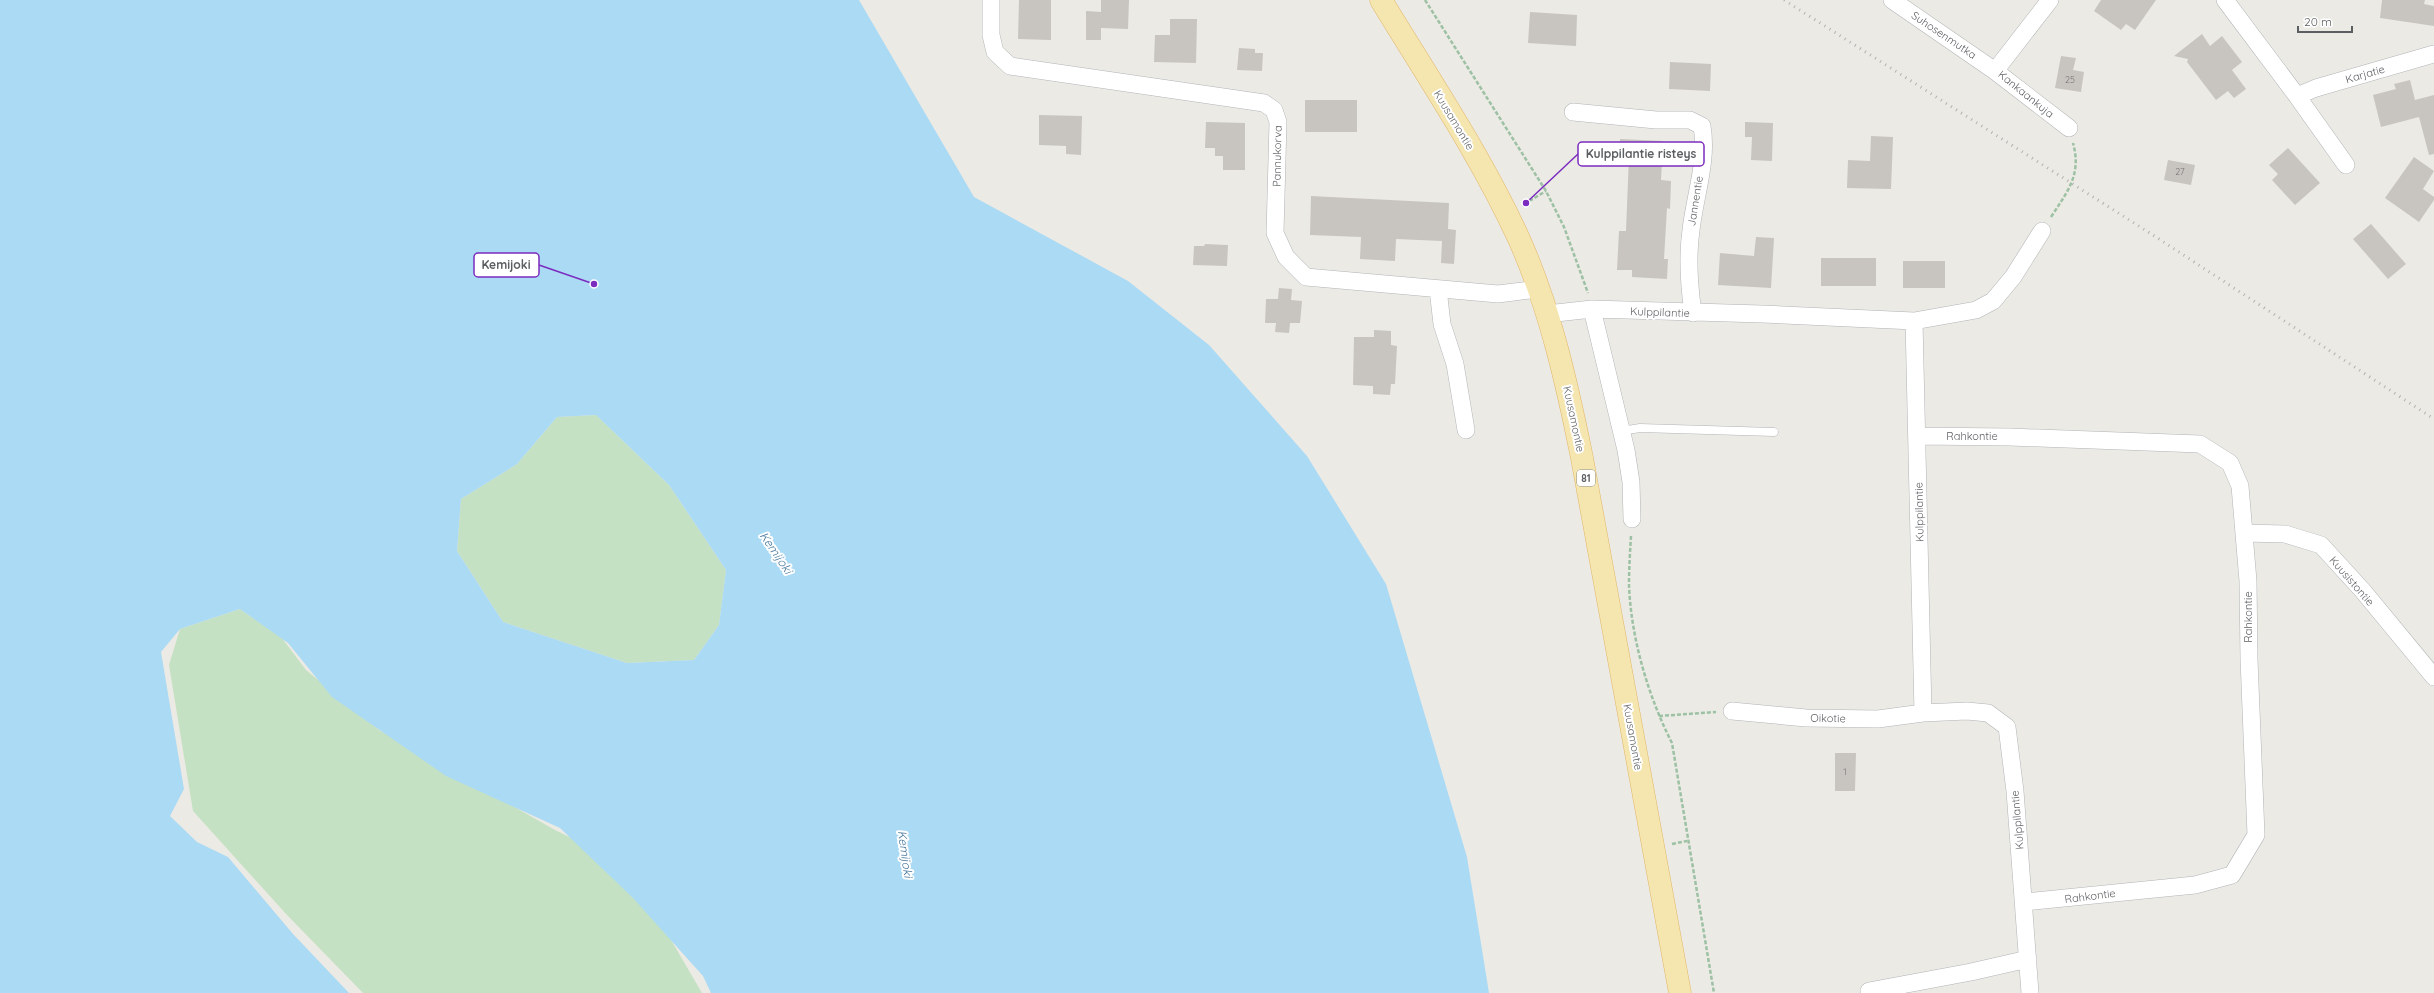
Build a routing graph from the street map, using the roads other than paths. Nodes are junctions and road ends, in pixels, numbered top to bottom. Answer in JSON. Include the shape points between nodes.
{"nodes":[{"id":1,"x":991,"y":0,"type":"edge"},
{"id":2,"x":1381,"y":0,"type":"edge"},
{"id":3,"x":1892,"y":0,"type":"edge"},
{"id":4,"x":2050,"y":0,"type":"edge"},
{"id":5,"x":2225,"y":0,"type":"edge"},
{"id":6,"x":2434,"y":54,"type":"edge"},
{"id":7,"x":1995,"y":71,"type":"junction"},
{"id":8,"x":2296,"y":96,"type":"junction"},
{"id":9,"x":1572,"y":112,"type":"dead end"},
{"id":10,"x":2069,"y":128,"type":"road end"},
{"id":11,"x":2346,"y":165,"type":"dead end"},
{"id":12,"x":2042,"y":231,"type":"road end"},
{"id":13,"x":1538,"y":289,"type":"junction"},
{"id":14,"x":1438,"y":290,"type":"junction"},
{"id":15,"x":1592,"y":309,"type":"junction"},
{"id":16,"x":1693,"y":313,"type":"junction"},
{"id":17,"x":1547,"y":314,"type":"junction"},
{"id":18,"x":1914,"y":322,"type":"junction"},
{"id":19,"x":1466,"y":430,"type":"dead end"},
{"id":20,"x":1621,"y":431,"type":"junction"},
{"id":21,"x":1774,"y":432,"type":"dead end"},
{"id":22,"x":1918,"y":436,"type":"junction"},
{"id":23,"x":1632,"y":518,"type":"road end"},
{"id":24,"x":2244,"y":532,"type":"junction"},
{"id":25,"x":2434,"y":677,"type":"edge"},
{"id":26,"x":1732,"y":711,"type":"road end"},
{"id":27,"x":1923,"y":713,"type":"junction"},
{"id":28,"x":2024,"y":902,"type":"junction"},
{"id":29,"x":2028,"y":959,"type":"junction"},
{"id":30,"x":1869,"y":991,"type":"dead end"},
{"id":31,"x":1680,"y":993,"type":"edge"},
{"id":32,"x":2030,"y":993,"type":"edge"}],
"edges":[{"from":1,"to":14,"type":"street","name":"Pannukorva","via":[[991,35],[995,52],[1010,66],[1264,103],[1274,110],[1278,122],[1275,234],[1286,257],[1306,277]]},
{"from":2,"to":13,"type":"main road","name":"Kuusamontie","number":"81","via":[[1483,169],[1519,240]]},
{"from":3,"to":7,"type":"street","name":"Suhosenmutka"},
{"from":4,"to":7,"type":"street","name":"Kankaankuja"},
{"from":5,"to":8,"type":"street"},
{"from":6,"to":8,"type":"street","name":"Karjatie"},
{"from":7,"to":10,"type":"street","name":"Kankaankuja"},
{"from":8,"to":11,"type":"street"},
{"from":9,"to":16,"type":"street","name":"Jannentie","via":[[1656,120],[1690,120],[1702,126],[1705,142],[1691,231],[1688,274]]},
{"from":12,"to":18,"type":"street","via":[[2013,277],[1993,302],[1976,310]]},
{"from":13,"to":14,"type":"street","name":"Pannukorva","via":[[1498,294]]},
{"from":13,"to":17,"type":"main road","name":"Kuusamontie","number":"81"},
{"from":14,"to":19,"type":"street","via":[[1442,324],[1454,364]]},
{"from":15,"to":16,"type":"street","name":"Kulppilantie"},
{"from":15,"to":17,"type":"street","name":"Kulppilantie"},
{"from":15,"to":20,"type":"street"},
{"from":16,"to":18,"type":"street","name":"Kulppilantie"},
{"from":17,"to":31,"type":"main road","name":"Kuusamontie","number":"81","via":[[1566,383],[1582,458]]},
{"from":18,"to":22,"type":"street","name":"Kulppilantie"},
{"from":20,"to":21,"type":"lane","via":[[1640,428]]},
{"from":20,"to":23,"type":"street","via":[[1632,482]]},
{"from":22,"to":24,"type":"street","name":"Rahkontie","via":[[2200,444],[2230,463],[2240,486]]},
{"from":22,"to":27,"type":"street","name":"Kulppilantie"},
{"from":24,"to":25,"type":"street","name":"Kuusistontie","via":[[2285,534],[2321,544]]},
{"from":24,"to":28,"type":"street","name":"Rahkontie","via":[[2248,581],[2256,835],[2232,875],[2195,885]]},
{"from":26,"to":27,"type":"street","name":"Oikotie","via":[[1806,718],[1878,719]]},
{"from":27,"to":28,"type":"street","name":"Kulppilantie","via":[[1967,710],[1988,713],[2007,727]]},
{"from":28,"to":29,"type":"street","name":"Kulppilantie"},
{"from":29,"to":30,"type":"street"},
{"from":29,"to":32,"type":"street","name":"Kulppilantie"}]}
